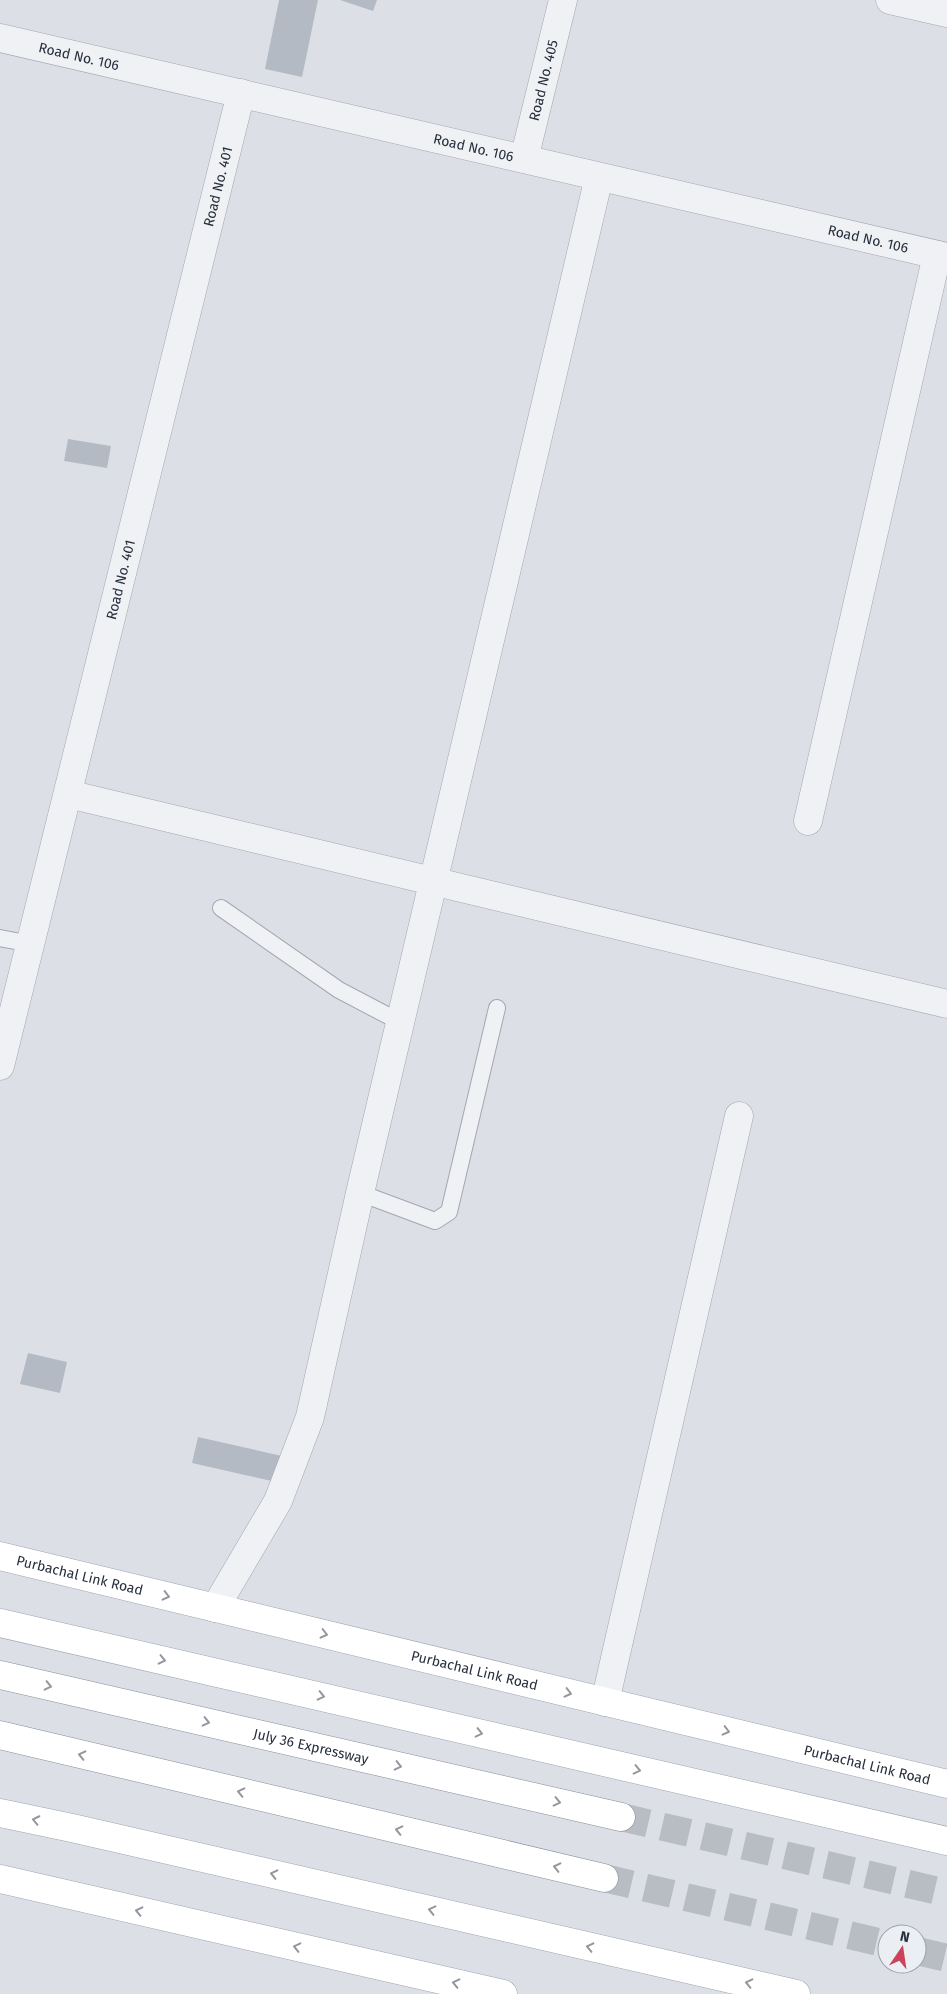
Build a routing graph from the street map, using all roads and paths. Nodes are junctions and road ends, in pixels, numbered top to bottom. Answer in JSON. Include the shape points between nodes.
{"nodes":[{"id":1,"x":563,"y":0,"type":"edge"},
{"id":2,"x":890,"y":0,"type":"edge"},
{"id":3,"x":947,"y":13,"type":"edge"},
{"id":4,"x":0,"y":38,"type":"edge"},
{"id":5,"x":241,"y":94,"type":"junction"},
{"id":6,"x":524,"y":159,"type":"junction"},
{"id":7,"x":599,"y":177,"type":"junction"},
{"id":8,"x":942,"y":256,"type":"edge"},
{"id":9,"x":68,"y":794,"type":"junction"},
{"id":10,"x":808,"y":821,"type":"dead end"},
{"id":11,"x":434,"y":882,"type":"junction"},
{"id":12,"x":220,"y":908,"type":"dead end"},
{"id":13,"x":0,"y":938,"type":"edge"},
{"id":14,"x":31,"y":944,"type":"junction"},
{"id":15,"x":947,"y":1004,"type":"edge"},
{"id":16,"x":497,"y":1008,"type":"dead end"},
{"id":17,"x":400,"y":1022,"type":"junction"},
{"id":18,"x":0,"y":1066,"type":"edge"},
{"id":19,"x":740,"y":1116,"type":"dead end"},
{"id":20,"x":360,"y":1194,"type":"junction"},
{"id":21,"x":0,"y":1556,"type":"edge"},
{"id":22,"x":215,"y":1608,"type":"junction"},
{"id":23,"x":0,"y":1623,"type":"edge"},
{"id":24,"x":0,"y":1675,"type":"edge"},
{"id":25,"x":605,"y":1702,"type":"junction"},
{"id":26,"x":0,"y":1735,"type":"edge"},
{"id":27,"x":947,"y":1784,"type":"edge"},
{"id":28,"x":0,"y":1813,"type":"edge"},
{"id":29,"x":622,"y":1817,"type":"tunnel mouth"},
{"id":30,"x":947,"y":1841,"type":"edge"},
{"id":31,"x":604,"y":1878,"type":"tunnel mouth"},
{"id":32,"x":0,"y":1879,"type":"edge"},
{"id":33,"x":503,"y":1994,"type":"edge"},
{"id":34,"x":796,"y":1994,"type":"edge"}],
"edges":[{"from":1,"to":6,"type":"street","name":"Road No. 405"},
{"from":2,"to":3,"type":"street"},
{"from":4,"to":5,"type":"street","name":"Road No. 106"},
{"from":5,"to":6,"type":"street","name":"Road No. 106"},
{"from":5,"to":9,"type":"street","name":"Road No. 401"},
{"from":6,"to":7,"type":"street","name":"Road No. 106"},
{"from":7,"to":8,"type":"street","name":"Road No. 106"},
{"from":7,"to":11,"type":"street"},
{"from":8,"to":10,"type":"street"},
{"from":9,"to":11,"type":"street"},
{"from":9,"to":14,"type":"street","name":"Road No. 401"},
{"from":11,"to":15,"type":"street"},
{"from":11,"to":17,"type":"street"},
{"from":12,"to":17,"type":"lane","via":[[339,990]]},
{"from":13,"to":14,"type":"lane"},
{"from":14,"to":18,"type":"street","name":"Road No. 401"},
{"from":16,"to":20,"type":"lane","via":[[449,1212],[435,1221]]},
{"from":17,"to":20,"type":"street"},
{"from":19,"to":25,"type":"street"},
{"from":20,"to":22,"type":"street","via":[[310,1417],[278,1502]]},
{"from":21,"to":22,"type":"main road","name":"Purbachal Link Road","one_way":true},
{"from":22,"to":25,"type":"main road","name":"Purbachal Link Road","one_way":true},
{"from":23,"to":30,"type":"main road","one_way":true},
{"from":24,"to":29,"type":"main road","name":"July 36 Expressway","one_way":true},
{"from":25,"to":27,"type":"main road","name":"Purbachal Link Road","one_way":true},
{"from":31,"to":26,"type":"main road","one_way":true},
{"from":34,"to":28,"type":"main road","one_way":true},
{"from":33,"to":32,"type":"main road","one_way":true}]}
